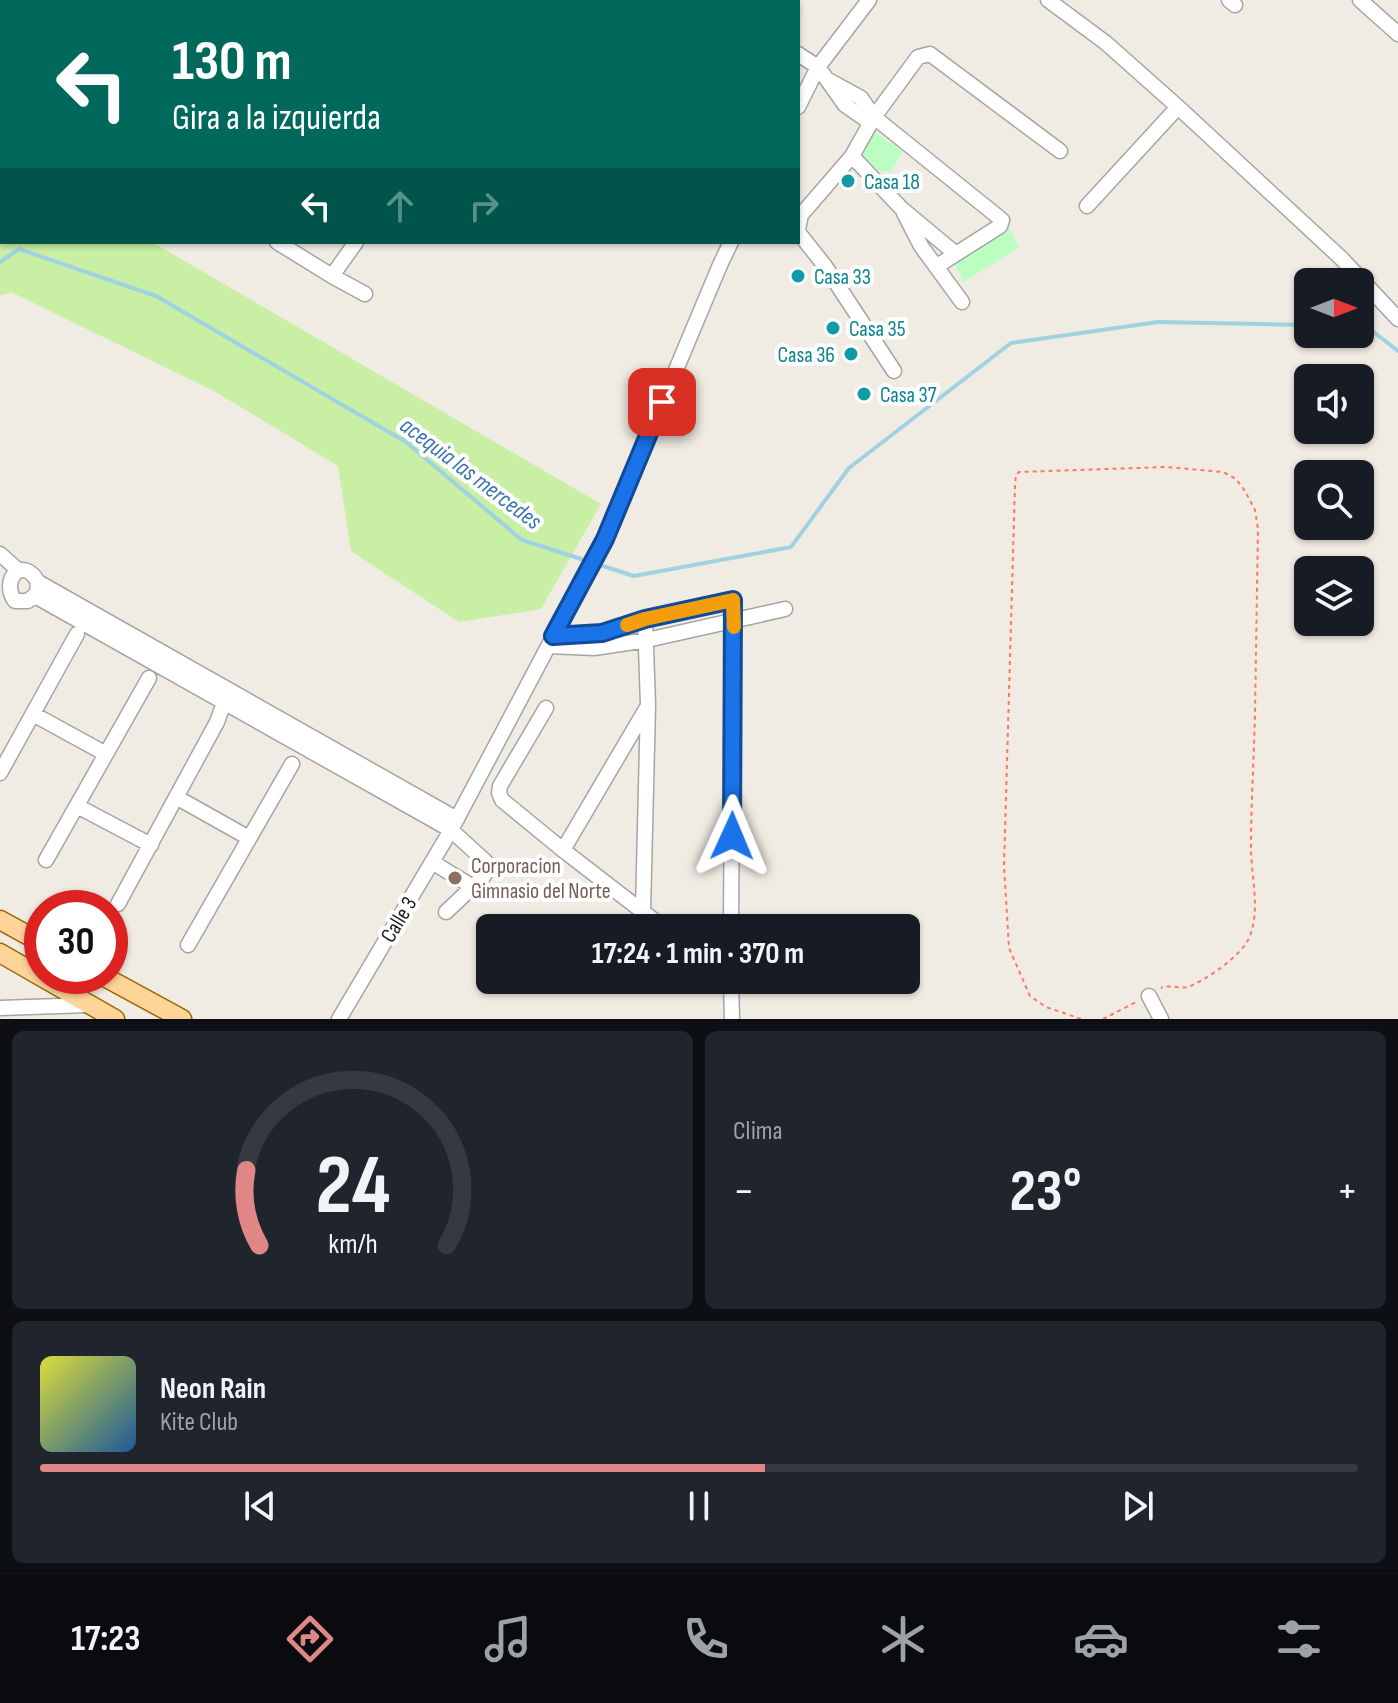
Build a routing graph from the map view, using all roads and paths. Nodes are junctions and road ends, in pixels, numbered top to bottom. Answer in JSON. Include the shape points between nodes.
{"nodes":[{"id":1,"x":869,"y":0,"type":"edge"},
{"id":2,"x":1048,"y":0,"type":"edge"},
{"id":3,"x":1360,"y":0,"type":"edge"},
{"id":4,"x":1398,"y":34,"type":"edge"},
{"id":5,"x":800,"y":55,"type":"edge"},
{"id":6,"x":818,"y":67,"type":"junction"},
{"id":7,"x":800,"y":103,"type":"edge"},
{"id":8,"x":1178,"y":107,"type":"junction"},
{"id":9,"x":872,"y":120,"type":"junction"},
{"id":10,"x":1060,"y":151,"type":"dead end"},
{"id":11,"x":852,"y":156,"type":"junction"},
{"id":12,"x":1087,"y":206,"type":"dead end"},
{"id":13,"x":902,"y":209,"type":"junction"},
{"id":14,"x":800,"y":220,"type":"edge"},
{"id":15,"x":800,"y":234,"type":"edge"},
{"id":16,"x":280,"y":244,"type":"edge"},
{"id":17,"x":355,"y":244,"type":"edge"},
{"id":18,"x":730,"y":244,"type":"edge"},
{"id":19,"x":956,"y":254,"type":"junction"},
{"id":20,"x":937,"y":266,"type":"junction"},
{"id":21,"x":332,"y":276,"type":"junction"},
{"id":22,"x":365,"y":294,"type":"dead end"},
{"id":23,"x":962,"y":302,"type":"dead end"},
{"id":24,"x":1398,"y":319,"type":"edge"},
{"id":25,"x":894,"y":371,"type":"dead end"},
{"id":26,"x":0,"y":554,"type":"edge"},
{"id":27,"x":18,"y":570,"type":"junction"},
{"id":28,"x":36,"y":589,"type":"junction"},
{"id":29,"x":5,"y":598,"type":"edge"},
{"id":30,"x":785,"y":609,"type":"dead end"},
{"id":31,"x":645,"y":619,"type":"junction"},
{"id":32,"x":734,"y":621,"type":"junction"},
{"id":33,"x":77,"y":634,"type":"dead end"},
{"id":34,"x":647,"y":640,"type":"junction"},
{"id":35,"x":551,"y":641,"type":"junction"},
{"id":36,"x":149,"y":678,"type":"dead end"},
{"id":37,"x":231,"y":698,"type":"junction"},
{"id":38,"x":648,"y":705,"type":"junction"},
{"id":39,"x":546,"y":708,"type":"dead end"},
{"id":40,"x":33,"y":714,"type":"junction"},
{"id":41,"x":106,"y":754,"type":"junction"},
{"id":42,"x":292,"y":764,"type":"dead end"},
{"id":43,"x":0,"y":773,"type":"edge"},
{"id":44,"x":176,"y":797,"type":"junction"},
{"id":45,"x":77,"y":806,"type":"junction"},
{"id":46,"x":454,"y":824,"type":"junction"},
{"id":47,"x":249,"y":838,"type":"junction"},
{"id":48,"x":151,"y":845,"type":"junction"},
{"id":49,"x":563,"y":850,"type":"junction"},
{"id":50,"x":46,"y":860,"type":"dead end"},
{"id":51,"x":432,"y":862,"type":"junction"},
{"id":52,"x":473,"y":887,"type":"junction"},
{"id":53,"x":126,"y":890,"type":"edge"},
{"id":54,"x":643,"y":911,"type":"junction"},
{"id":55,"x":446,"y":912,"type":"dead end"},
{"id":56,"x":647,"y":914,"type":"edge"},
{"id":57,"x":731,"y":914,"type":"edge"},
{"id":58,"x":0,"y":920,"type":"edge"},
{"id":59,"x":24,"y":933,"type":"edge"},
{"id":60,"x":188,"y":945,"type":"dead end"},
{"id":61,"x":0,"y":953,"type":"edge"},
{"id":62,"x":128,"y":990,"type":"edge"},
{"id":63,"x":731,"y":994,"type":"edge"},
{"id":64,"x":1149,"y":996,"type":"junction"},
{"id":65,"x":89,"y":1005,"type":"junction"},
{"id":66,"x":0,"y":1008,"type":"edge"},
{"id":67,"x":115,"y":1019,"type":"edge"},
{"id":68,"x":182,"y":1019,"type":"edge"},
{"id":69,"x":339,"y":1019,"type":"edge"},
{"id":70,"x":732,"y":1019,"type":"edge"},
{"id":71,"x":1081,"y":1019,"type":"edge"},
{"id":72,"x":1103,"y":1019,"type":"edge"},
{"id":73,"x":1161,"y":1019,"type":"edge"}],
"edges":[{"from":1,"to":6,"type":"street"},
{"from":2,"to":8,"type":"street"},
{"from":3,"to":4,"type":"street"},
{"from":5,"to":6,"type":"street"},
{"from":6,"to":7,"type":"street"},
{"from":6,"to":9,"type":"street","via":[[828,80],[861,98]]},
{"from":8,"to":12,"type":"street"},
{"from":8,"to":24,"type":"street","via":[[1342,259]]},
{"from":9,"to":10,"type":"street","via":[[918,57],[930,54]]},
{"from":9,"to":11,"type":"street"},
{"from":9,"to":19,"type":"street","via":[[1002,220]]},
{"from":11,"to":13,"type":"street"},
{"from":11,"to":14,"type":"street"},
{"from":13,"to":19,"type":"street"},
{"from":13,"to":20,"type":"street"},
{"from":15,"to":25,"type":"street"},
{"from":16,"to":21,"type":"street"},
{"from":17,"to":21,"type":"street"},
{"from":18,"to":35,"type":"street","name":"Calle 3","via":[[605,539]]},
{"from":19,"to":20,"type":"street"},
{"from":20,"to":23,"type":"street"},
{"from":21,"to":22,"type":"street"},
{"from":26,"to":27,"type":"street"},
{"from":27,"to":28,"type":"street","via":[[30,572]]},
{"from":27,"to":29,"type":"street","via":[[8,578]]},
{"from":28,"to":29,"type":"street","via":[[24,602]]},
{"from":28,"to":37,"type":"street"},
{"from":30,"to":32,"type":"street"},
{"from":31,"to":32,"type":"street","via":[[733,600]]},
{"from":31,"to":34,"type":"street"},
{"from":31,"to":35,"type":"street"},
{"from":32,"to":34,"type":"street"},
{"from":32,"to":57,"type":"street"},
{"from":33,"to":40,"type":"street"},
{"from":34,"to":35,"type":"street","via":[[594,648]]},
{"from":34,"to":38,"type":"street"},
{"from":35,"to":46,"type":"street","name":"Calle 3"},
{"from":36,"to":41,"type":"street"},
{"from":37,"to":44,"type":"street"},
{"from":37,"to":46,"type":"street"},
{"from":38,"to":49,"type":"street"},
{"from":38,"to":54,"type":"street"},
{"from":39,"to":49,"type":"street","via":[[499,793]]},
{"from":40,"to":41,"type":"street"},
{"from":40,"to":43,"type":"street"},
{"from":41,"to":45,"type":"street"},
{"from":42,"to":47,"type":"street"},
{"from":44,"to":47,"type":"street"},
{"from":44,"to":48,"type":"street"},
{"from":45,"to":48,"type":"street"},
{"from":45,"to":50,"type":"street"},
{"from":46,"to":51,"type":"street","name":"Calle 3"},
{"from":46,"to":52,"type":"street","via":[[486,862],[487,870]]},
{"from":47,"to":60,"type":"street"},
{"from":48,"to":53,"type":"street"},
{"from":49,"to":54,"type":"street"},
{"from":51,"to":52,"type":"street"},
{"from":51,"to":69,"type":"street","name":"Calle 3"},
{"from":52,"to":55,"type":"street"},
{"from":54,"to":56,"type":"street"},
{"from":58,"to":59,"type":"main road"},
{"from":61,"to":65,"type":"main road"},
{"from":62,"to":68,"type":"main road"},
{"from":63,"to":70,"type":"street"},
{"from":64,"to":71,"type":"path","via":[[1166,986],[1188,987],[1219,968],[1249,939],[1254,914],[1255,510],[1236,479],[1223,472],[1167,467],[1019,472],[1004,866],[1009,948],[1030,996]]},
{"from":64,"to":72,"type":"path"},
{"from":64,"to":73,"type":"street"},
{"from":65,"to":66,"type":"street"},
{"from":65,"to":67,"type":"main road"}]}
